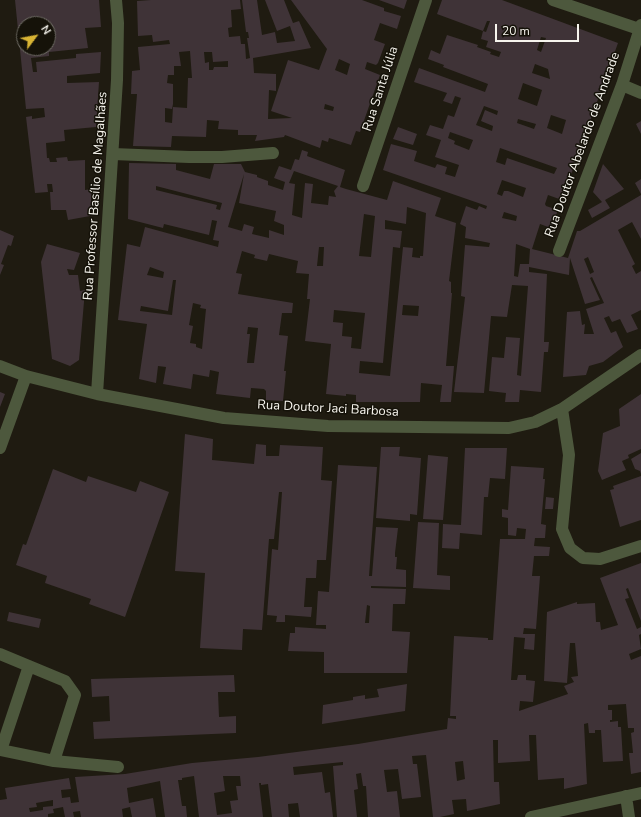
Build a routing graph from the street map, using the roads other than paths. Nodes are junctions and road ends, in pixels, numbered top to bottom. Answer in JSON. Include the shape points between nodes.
{"nodes":[{"id":1,"x":116,"y":0,"type":"edge"},
{"id":2,"x":426,"y":0,"type":"edge"},
{"id":3,"x":553,"y":0,"type":"edge"},
{"id":4,"x":640,"y":27,"type":"edge"},
{"id":5,"x":622,"y":85,"type":"junction"},
{"id":6,"x":641,"y":93,"type":"edge"},
{"id":7,"x":273,"y":153,"type":"dead end"},
{"id":8,"x":112,"y":154,"type":"junction"},
{"id":9,"x":364,"y":186,"type":"dead end"},
{"id":10,"x":559,"y":251,"type":"dead end"},
{"id":11,"x":641,"y":355,"type":"edge"},
{"id":12,"x":0,"y":366,"type":"edge"},
{"id":13,"x":26,"y":376,"type":"junction"},
{"id":14,"x":97,"y":394,"type":"junction"},
{"id":15,"x":562,"y":409,"type":"junction"},
{"id":16,"x":0,"y":448,"type":"edge"},
{"id":17,"x":641,"y":546,"type":"edge"},
{"id":18,"x":0,"y":654,"type":"edge"},
{"id":19,"x":29,"y":666,"type":"junction"},
{"id":20,"x":1,"y":750,"type":"edge"},
{"id":21,"x":54,"y":761,"type":"junction"},
{"id":22,"x":118,"y":767,"type":"dead end"},
{"id":23,"x":641,"y":793,"type":"edge"},
{"id":24,"x":626,"y":796,"type":"junction"},
{"id":25,"x":531,"y":817,"type":"edge"},
{"id":26,"x":628,"y":817,"type":"edge"}],
"edges":[{"from":1,"to":8,"type":"street","name":"Rua Professor Basílio de Magalhães","via":[[117,80]]},
{"from":2,"to":9,"type":"street","name":"Rua Santa Júlia"},
{"from":3,"to":4,"type":"street"},
{"from":4,"to":5,"type":"street","name":"Rua Doutor Abelardo de Andrade"},
{"from":5,"to":6,"type":"street"},
{"from":5,"to":10,"type":"street","name":"Rua Doutor Abelardo de Andrade"},
{"from":7,"to":8,"type":"street","via":[[215,157]]},
{"from":8,"to":14,"type":"street","name":"Rua Professor Basílio de Magalhães"},
{"from":11,"to":15,"type":"street","name":"Rua Doutor Jaci Barbosa"},
{"from":12,"to":13,"type":"street","name":"Rua Doutor Jaci Barbosa"},
{"from":13,"to":14,"type":"street","name":"Rua Doutor Jaci Barbosa"},
{"from":13,"to":16,"type":"street"},
{"from":14,"to":15,"type":"street","name":"Rua Doutor Jaci Barbosa","via":[[224,418],[328,426],[509,428],[535,422]]},
{"from":15,"to":17,"type":"street","via":[[568,455],[562,529],[570,548],[583,558],[600,560]]},
{"from":18,"to":19,"type":"street"},
{"from":19,"to":20,"type":"street"},
{"from":19,"to":21,"type":"street","via":[[65,681],[74,695]]},
{"from":20,"to":21,"type":"street"},
{"from":21,"to":22,"type":"street"},
{"from":23,"to":24,"type":"street"},
{"from":24,"to":25,"type":"street"},
{"from":24,"to":26,"type":"street"}]}
